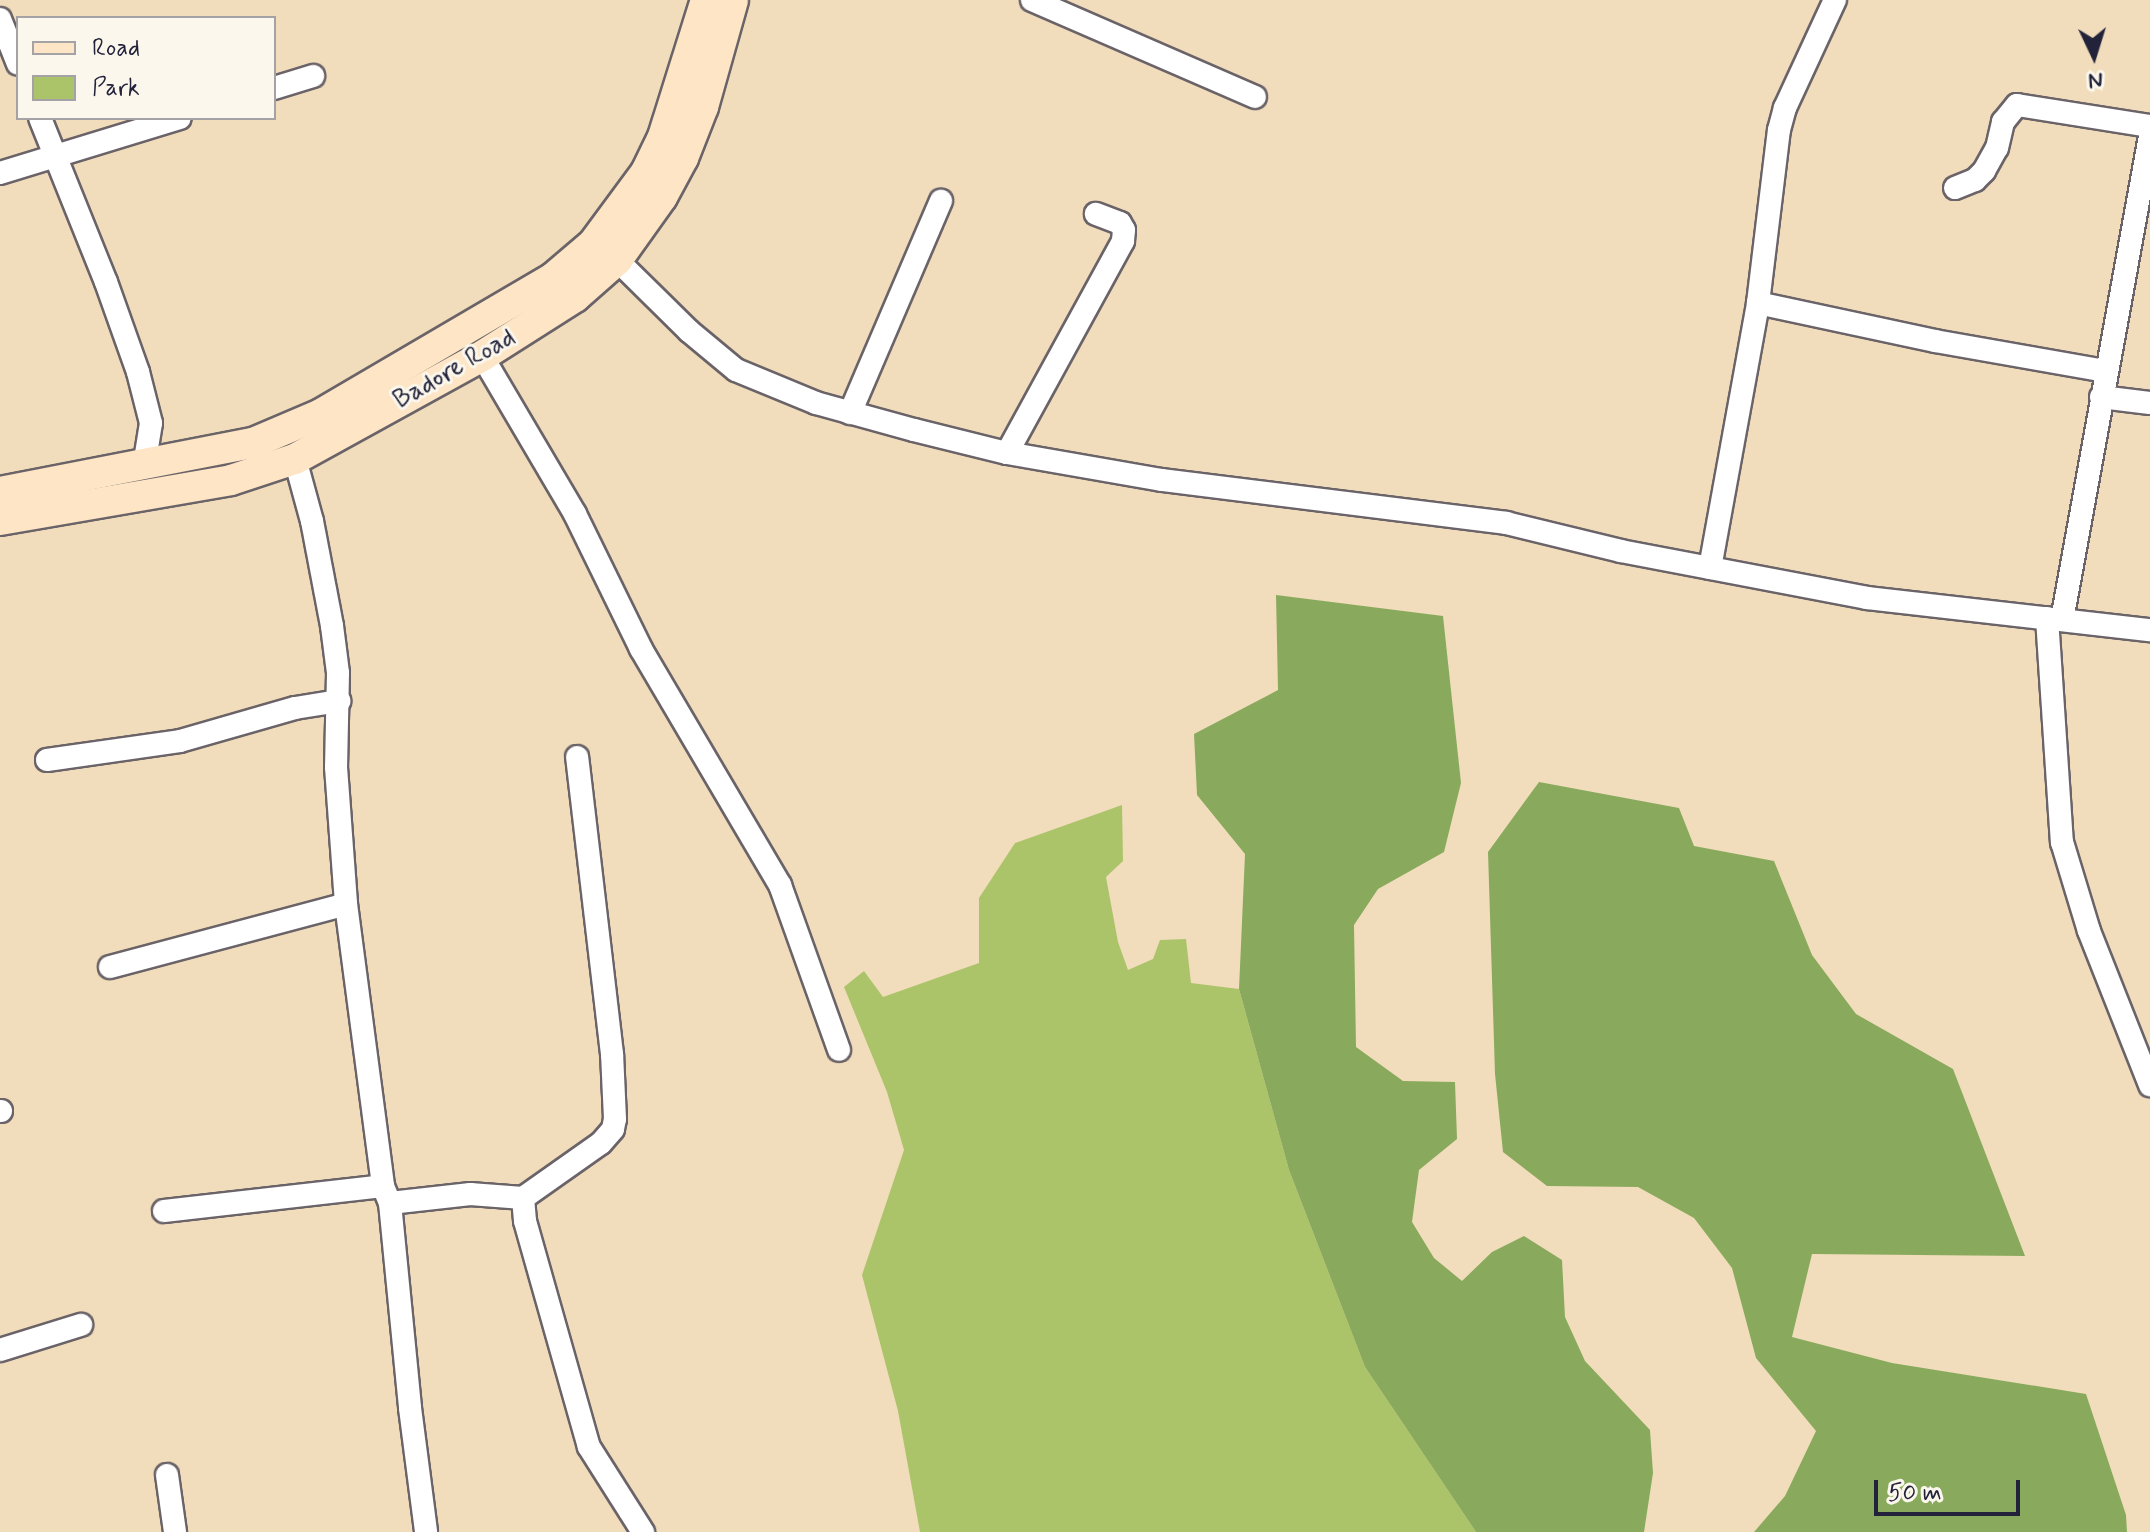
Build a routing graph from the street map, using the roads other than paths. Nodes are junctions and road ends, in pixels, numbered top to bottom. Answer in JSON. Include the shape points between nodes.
{"nodes":[{"id":1,"x":706,"y":0,"type":"edge"},
{"id":2,"x":733,"y":0,"type":"edge"},
{"id":3,"x":1032,"y":0,"type":"edge"},
{"id":4,"x":1835,"y":0,"type":"edge"},
{"id":5,"x":0,"y":19,"type":"edge"},
{"id":6,"x":16,"y":59,"type":"edge"},
{"id":7,"x":313,"y":76,"type":"dead end"},
{"id":8,"x":276,"y":87,"type":"edge"},
{"id":9,"x":1255,"y":97,"type":"dead end"},
{"id":10,"x":41,"y":120,"type":"edge"},
{"id":11,"x":173,"y":120,"type":"edge"},
{"id":12,"x":2150,"y":126,"type":"edge"},
{"id":13,"x":2150,"y":134,"type":"edge"},
{"id":14,"x":56,"y":155,"type":"junction"},
{"id":15,"x":2147,"y":162,"type":"edge"},
{"id":16,"x":0,"y":173,"type":"edge"},
{"id":17,"x":1955,"y":188,"type":"dead end"},
{"id":18,"x":941,"y":201,"type":"dead end"},
{"id":19,"x":1096,"y":214,"type":"dead end"},
{"id":20,"x":617,"y":260,"type":"junction"},
{"id":21,"x":1758,"y":303,"type":"junction"},
{"id":22,"x":482,"y":356,"type":"junction"},
{"id":23,"x":2105,"y":371,"type":"junction"},
{"id":24,"x":2101,"y":397,"type":"junction"},
{"id":25,"x":2150,"y":403,"type":"edge"},
{"id":26,"x":850,"y":413,"type":"junction"},
{"id":27,"x":1007,"y":453,"type":"junction"},
{"id":28,"x":295,"y":459,"type":"junction"},
{"id":29,"x":144,"y":466,"type":"junction"},
{"id":30,"x":0,"y":492,"type":"edge"},
{"id":31,"x":0,"y":520,"type":"edge"},
{"id":32,"x":1710,"y":568,"type":"junction"},
{"id":33,"x":2054,"y":619,"type":"junction"},
{"id":34,"x":2150,"y":630,"type":"edge"},
{"id":35,"x":339,"y":701,"type":"junction"},
{"id":36,"x":577,"y":757,"type":"dead end"},
{"id":37,"x":47,"y":760,"type":"dead end"},
{"id":38,"x":346,"y":904,"type":"junction"},
{"id":39,"x":110,"y":967,"type":"dead end"},
{"id":40,"x":839,"y":1050,"type":"dead end"},
{"id":41,"x":2150,"y":1085,"type":"edge"},
{"id":42,"x":387,"y":1194,"type":"junction"},
{"id":43,"x":523,"y":1198,"type":"junction"},
{"id":44,"x":164,"y":1211,"type":"dead end"},
{"id":45,"x":81,"y":1325,"type":"dead end"},
{"id":46,"x":0,"y":1350,"type":"edge"},
{"id":47,"x":167,"y":1475,"type":"dead end"},
{"id":48,"x":175,"y":1532,"type":"edge"},
{"id":49,"x":426,"y":1532,"type":"edge"},
{"id":50,"x":643,"y":1532,"type":"edge"}],
"edges":[{"from":1,"to":29,"type":"main road","name":"Badore Road","via":[[652,160],[610,223],[572,263],[520,300],[321,414],[253,443]]},
{"from":2,"to":20,"type":"main road","name":"Badore Road","via":[[683,158]]},
{"from":3,"to":9,"type":"street"},
{"from":4,"to":21,"type":"street","via":[[1779,130]]},
{"from":5,"to":6,"type":"street"},
{"from":7,"to":8,"type":"street"},
{"from":10,"to":14,"type":"street"},
{"from":11,"to":14,"type":"street"},
{"from":12,"to":17,"type":"street","via":[[2017,105],[2003,122],[1984,171]]},
{"from":13,"to":15,"type":"street"},
{"from":14,"to":16,"type":"street"},
{"from":14,"to":29,"type":"street","via":[[138,372],[151,423]]},
{"from":15,"to":23,"type":"street"},
{"from":18,"to":26,"type":"street"},
{"from":19,"to":27,"type":"street","via":[[1120,223],[1123,241]]},
{"from":20,"to":22,"type":"main road","name":"Badore Road","via":[[575,297]]},
{"from":20,"to":26,"type":"street","via":[[736,370]]},
{"from":21,"to":23,"type":"street"},
{"from":21,"to":32,"type":"street"},
{"from":22,"to":28,"type":"main road","name":"Badore Road"},
{"from":22,"to":40,"type":"street","via":[[575,514],[641,649],[780,885]]},
{"from":23,"to":24,"type":"street"},
{"from":24,"to":25,"type":"street"},
{"from":24,"to":33,"type":"street"},
{"from":26,"to":27,"type":"street"},
{"from":27,"to":32,"type":"street","via":[[1162,480],[1506,523]]},
{"from":28,"to":31,"type":"main road","name":"Badore Road","via":[[231,480]]},
{"from":28,"to":35,"type":"street","via":[[332,626]]},
{"from":29,"to":30,"type":"main road","name":"Badore Road"},
{"from":32,"to":33,"type":"street","via":[[1867,598]]},
{"from":33,"to":34,"type":"street"},
{"from":33,"to":41,"type":"street","via":[[2062,842],[2089,931]]},
{"from":35,"to":37,"type":"street","via":[[180,741]]},
{"from":35,"to":38,"type":"street","via":[[336,767]]},
{"from":36,"to":43,"type":"street","via":[[615,1119],[601,1143]]},
{"from":38,"to":39,"type":"street"},
{"from":38,"to":42,"type":"street"},
{"from":42,"to":43,"type":"street"},
{"from":42,"to":44,"type":"street"},
{"from":42,"to":49,"type":"street"},
{"from":43,"to":50,"type":"street","via":[[589,1447]]},
{"from":45,"to":46,"type":"street"},
{"from":47,"to":48,"type":"street"}]}
